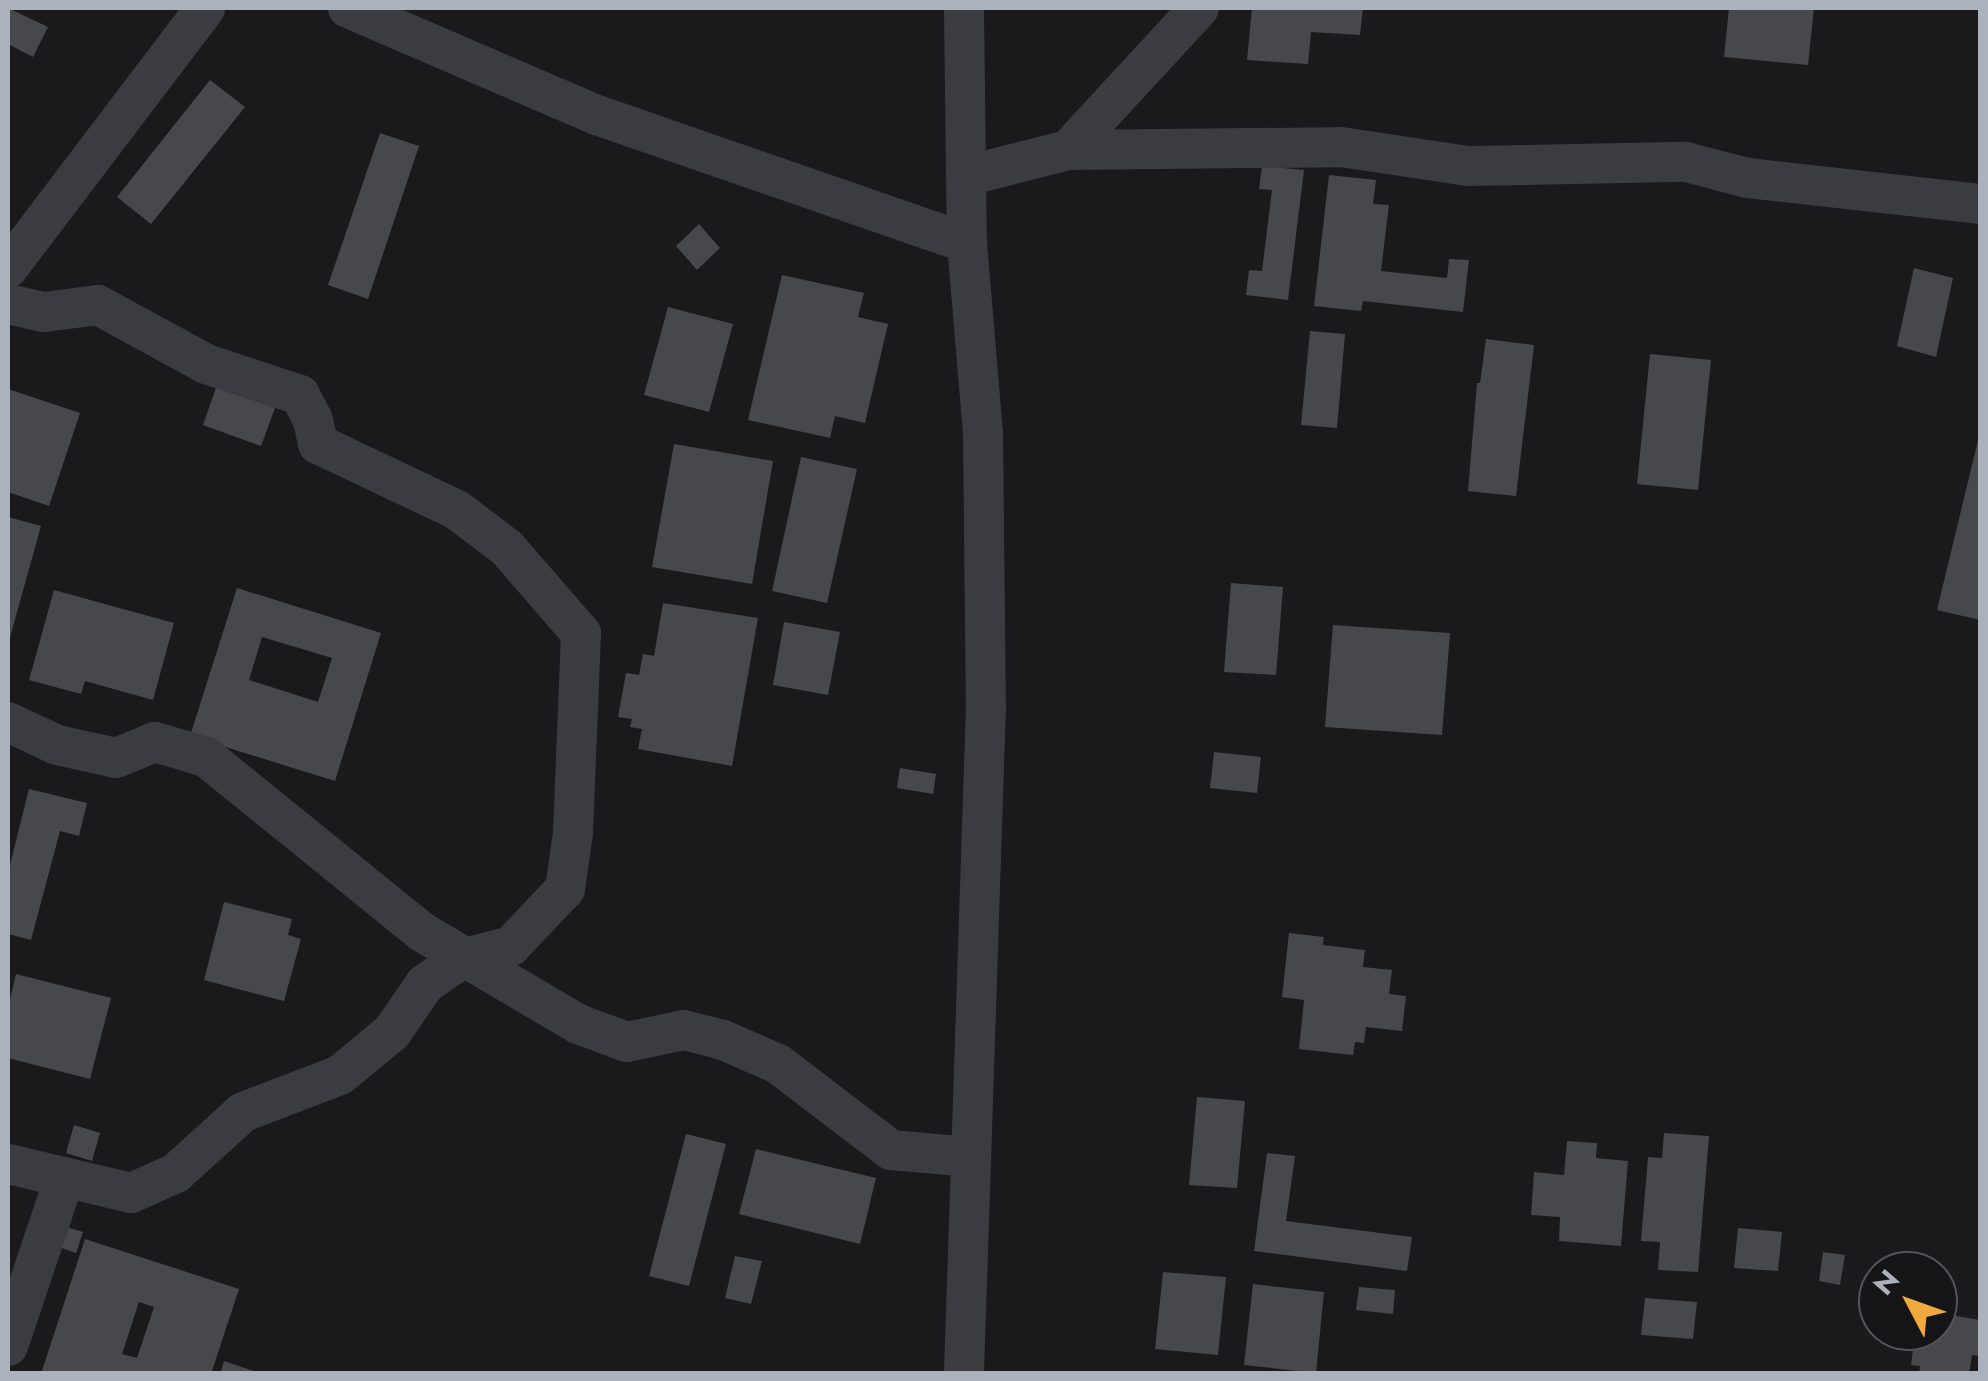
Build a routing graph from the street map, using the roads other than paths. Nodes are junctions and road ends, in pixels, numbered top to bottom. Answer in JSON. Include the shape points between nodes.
{"nodes":[{"id":1,"x":205,"y":8,"type":"edge"},
{"id":2,"x":348,"y":8,"type":"edge"},
{"id":3,"x":964,"y":8,"type":"edge"},
{"id":4,"x":1199,"y":8,"type":"edge"},
{"id":5,"x":1068,"y":150,"type":"junction"},
{"id":6,"x":966,"y":176,"type":"junction"},
{"id":7,"x":1980,"y":204,"type":"edge"},
{"id":8,"x":968,"y":243,"type":"junction"},
{"id":9,"x":8,"y":268,"type":"edge"},
{"id":10,"x":8,"y":304,"type":"edge"},
{"id":11,"x":8,"y":722,"type":"edge"},
{"id":12,"x":461,"y":958,"type":"junction"},
{"id":13,"x":969,"y":1157,"type":"junction"},
{"id":14,"x":8,"y":1164,"type":"edge"},
{"id":15,"x":66,"y":1177,"type":"junction"},
{"id":16,"x":8,"y":1346,"type":"edge"},
{"id":17,"x":964,"y":1374,"type":"edge"}],
"edges":[{"from":1,"to":9,"type":"street"},
{"from":2,"to":8,"type":"street","via":[[596,114]]},
{"from":3,"to":6,"type":"street"},
{"from":4,"to":5,"type":"street"},
{"from":5,"to":6,"type":"street"},
{"from":5,"to":7,"type":"street","via":[[1341,147],[1468,166],[1686,162],[1748,178]]},
{"from":6,"to":8,"type":"street"},
{"from":8,"to":13,"type":"street","via":[[983,432],[986,706]]},
{"from":10,"to":12,"type":"street","via":[[44,312],[98,305],[206,364],[300,395],[318,444],[457,510],[507,548],[581,633],[573,833],[564,889],[512,946]]},
{"from":11,"to":12,"type":"street","via":[[57,745],[116,758],[155,742],[206,757]]},
{"from":12,"to":13,"type":"street","via":[[578,1024],[626,1042],[684,1030],[778,1064],[892,1150]]},
{"from":12,"to":15,"type":"street","via":[[425,984],[392,1032],[340,1075],[243,1112],[176,1174],[131,1192]]},
{"from":13,"to":17,"type":"street"},
{"from":14,"to":15,"type":"street"},
{"from":15,"to":16,"type":"street"}]}
